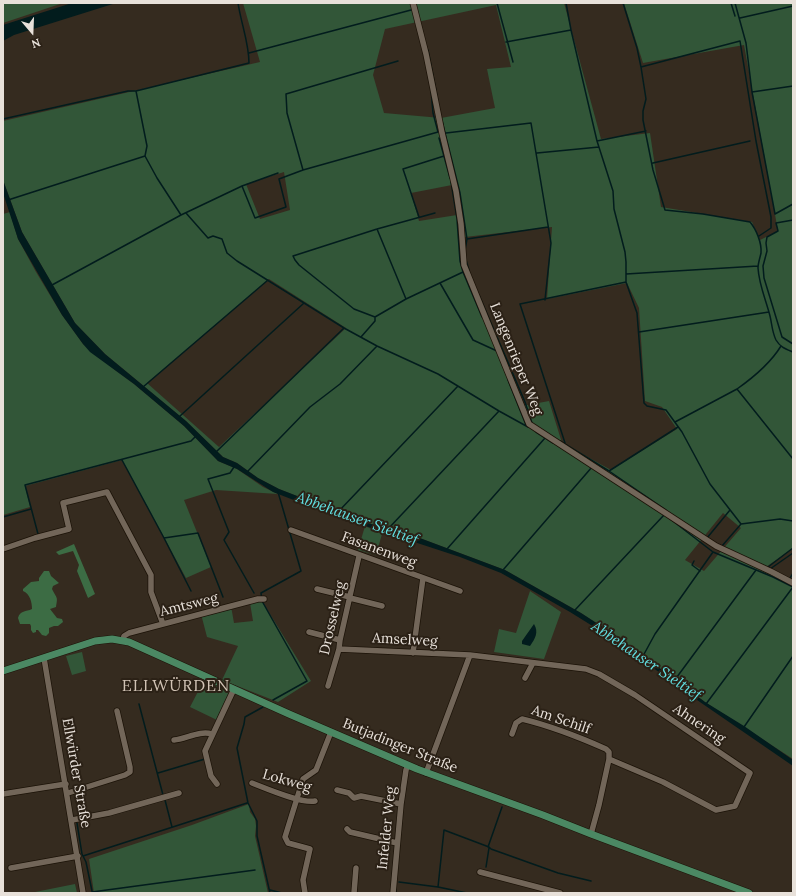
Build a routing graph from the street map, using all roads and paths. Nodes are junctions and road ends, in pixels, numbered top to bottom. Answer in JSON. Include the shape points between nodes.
{"nodes":[{"id":1,"x":412,"y":3,"type":"edge"},
{"id":2,"x":291,"y":530,"type":"dead end"},
{"id":3,"x":3,"y":549,"type":"edge"},
{"id":4,"x":359,"y":556,"type":"junction"},
{"id":5,"x":422,"y":578,"type":"junction"},
{"id":6,"x":793,"y":583,"type":"edge"},
{"id":7,"x":317,"y":589,"type":"dead end"},
{"id":8,"x":460,"y":591,"type":"dead end"},
{"id":9,"x":350,"y":598,"type":"junction"},
{"id":10,"x":264,"y":600,"type":"dead end"},
{"id":11,"x":382,"y":606,"type":"dead end"},
{"id":12,"x":163,"y":624,"type":"junction"},
{"id":13,"x":310,"y":632,"type":"dead end"},
{"id":14,"x":123,"y":640,"type":"junction"},
{"id":15,"x":340,"y":640,"type":"junction"},
{"id":16,"x":339,"y":649,"type":"junction"},
{"id":17,"x":412,"y":653,"type":"junction"},
{"id":18,"x":470,"y":655,"type":"junction"},
{"id":19,"x":44,"y":658,"type":"junction"},
{"id":20,"x":533,"y":663,"type":"junction"},
{"id":21,"x":3,"y":671,"type":"edge"},
{"id":22,"x":525,"y":678,"type":"dead end"},
{"id":23,"x":328,"y":686,"type":"dead end"},
{"id":24,"x":234,"y":689,"type":"junction"},
{"id":25,"x":117,"y":711,"type":"dead end"},
{"id":26,"x":331,"y":732,"type":"junction"},
{"id":27,"x":212,"y":734,"type":"junction"},
{"id":28,"x":512,"y":734,"type":"dead end"},
{"id":29,"x":174,"y":740,"type":"dead end"},
{"id":30,"x":609,"y":759,"type":"junction"},
{"id":31,"x":408,"y":765,"type":"junction"},
{"id":32,"x":426,"y":772,"type":"junction"},
{"id":33,"x":252,"y":783,"type":"dead end"},
{"id":34,"x":66,"y":784,"type":"junction"},
{"id":35,"x":217,"y":784,"type":"dead end"},
{"id":36,"x":336,"y":790,"type":"dead end"},
{"id":37,"x":68,"y":793,"type":"junction"},
{"id":38,"x":179,"y":793,"type":"dead end"},
{"id":39,"x":3,"y":794,"type":"edge"},
{"id":40,"x":297,"y":798,"type":"junction"},
{"id":41,"x":315,"y":801,"type":"dead end"},
{"id":42,"x":401,"y":804,"type":"junction"},
{"id":43,"x":72,"y":820,"type":"junction"},
{"id":44,"x":347,"y":829,"type":"dead end"},
{"id":45,"x":591,"y":834,"type":"junction"},
{"id":46,"x":397,"y":843,"type":"junction"},
{"id":47,"x":78,"y":856,"type":"junction"},
{"id":48,"x":11,"y":868,"type":"dead end"},
{"id":49,"x":356,"y":868,"type":"dead end"},
{"id":50,"x":480,"y":872,"type":"dead end"},
{"id":51,"x":540,"y":891,"type":"edge"},
{"id":52,"x":83,"y":893,"type":"edge"},
{"id":53,"x":305,"y":893,"type":"edge"},
{"id":54,"x":354,"y":893,"type":"edge"},
{"id":55,"x":393,"y":893,"type":"edge"},
{"id":56,"x":560,"y":893,"type":"edge"},
{"id":57,"x":747,"y":893,"type":"edge"}],
"edges":[{"from":1,"to":6,"type":"street","name":"Langenrieper Weg","via":[[426,54],[456,191],[464,265],[529,424],[716,546]]},
{"from":2,"to":4,"type":"street","name":"Fasanenweg"},
{"from":3,"to":12,"type":"street","via":[[68,530],[63,503],[107,492],[151,575],[151,592]]},
{"from":4,"to":5,"type":"street","name":"Fasanenweg"},
{"from":4,"to":9,"type":"street","name":"Drosselweg"},
{"from":5,"to":8,"type":"street","name":"Fasanenweg"},
{"from":5,"to":17,"type":"street"},
{"from":7,"to":9,"type":"street"},
{"from":9,"to":11,"type":"street"},
{"from":9,"to":15,"type":"street","name":"Drosselweg"},
{"from":10,"to":12,"type":"street","name":"Amtsweg"},
{"from":12,"to":14,"type":"street","name":"Amtsweg","via":[[129,633]]},
{"from":13,"to":15,"type":"street"},
{"from":14,"to":19,"type":"main road","name":"Butjadinger Straße","via":[[95,641]]},
{"from":14,"to":24,"type":"main road","name":"Butjadinger Straße"},
{"from":15,"to":16,"type":"street","name":"Drosselweg"},
{"from":16,"to":17,"type":"street","name":"Amselweg"},
{"from":16,"to":23,"type":"street","name":"Drosselweg"},
{"from":17,"to":18,"type":"street","name":"Amselweg"},
{"from":18,"to":20,"type":"street","name":"Ahnering"},
{"from":18,"to":32,"type":"street"},
{"from":19,"to":21,"type":"main road","name":"Butjadinger Straße"},
{"from":19,"to":34,"type":"street","name":"Ellwürder Straße"},
{"from":20,"to":22,"type":"street"},
{"from":20,"to":30,"type":"street","name":"Ahnering","via":[[586,669],[599,674],[635,695],[750,773],[735,806],[716,810],[663,782]]},
{"from":24,"to":26,"type":"main road","name":"Butjadinger Straße"},
{"from":24,"to":27,"type":"street"},
{"from":25,"to":37,"type":"street","via":[[130,772]]},
{"from":26,"to":31,"type":"main road","name":"Butjadinger Straße"},
{"from":26,"to":40,"type":"street","via":[[316,770],[303,779]]},
{"from":27,"to":29,"type":"street","via":[[206,732]]},
{"from":27,"to":35,"type":"street","via":[[205,751],[211,776]]},
{"from":28,"to":30,"type":"street","name":"Am Schilf","via":[[516,723],[522,719],[536,722],[606,749]]},
{"from":30,"to":45,"type":"street"},
{"from":31,"to":32,"type":"main road","name":"Butjadinger Straße"},
{"from":31,"to":42,"type":"street","name":"Infelder Weg"},
{"from":32,"to":45,"type":"main road","name":"Butjadinger Straße"},
{"from":33,"to":40,"type":"street","name":"Lokweg"},
{"from":34,"to":37,"type":"street","name":"Ellwürder Straße"},
{"from":34,"to":39,"type":"street"},
{"from":36,"to":42,"type":"street","via":[[350,793],[354,798],[361,796]]},
{"from":37,"to":43,"type":"street","name":"Ellwürder Straße"},
{"from":38,"to":43,"type":"street","via":[[109,813]]},
{"from":40,"to":41,"type":"street","name":"Lokweg"},
{"from":40,"to":53,"type":"street","via":[[285,836],[288,843],[310,849],[304,880]]},
{"from":42,"to":46,"type":"street","name":"Infelder Weg"},
{"from":43,"to":47,"type":"street","name":"Ellwürder Straße"},
{"from":44,"to":46,"type":"street","via":[[350,832]]},
{"from":45,"to":57,"type":"main road","name":"Butjadinger Straße"},
{"from":46,"to":55,"type":"street","name":"Infelder Weg"},
{"from":47,"to":48,"type":"street"},
{"from":47,"to":52,"type":"street","name":"Ellwürder Straße"},
{"from":49,"to":54,"type":"street"},
{"from":50,"to":51,"type":"street"},
{"from":51,"to":56,"type":"street"}]}
